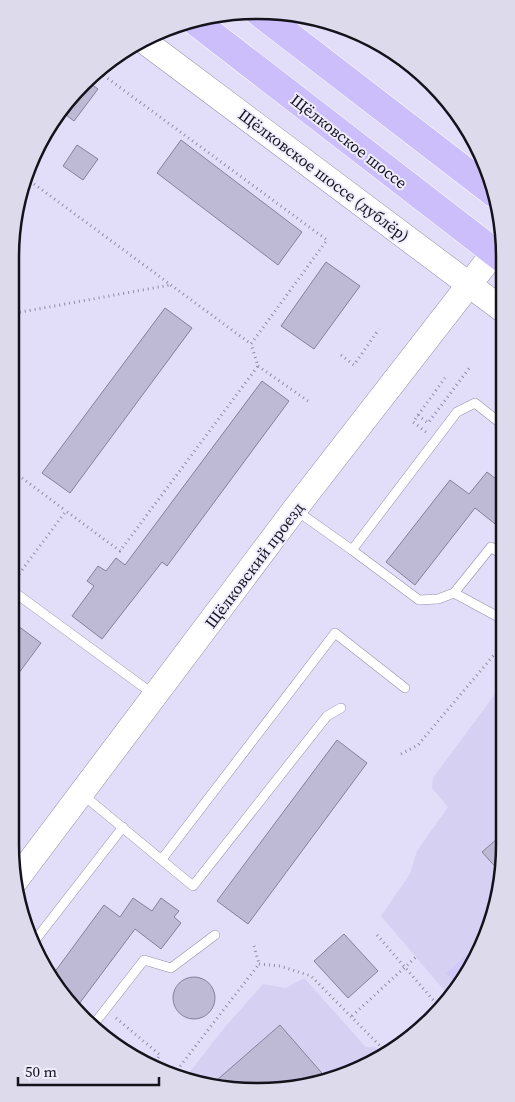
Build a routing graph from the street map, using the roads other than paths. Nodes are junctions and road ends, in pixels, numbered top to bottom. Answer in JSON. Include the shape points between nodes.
{"nodes":[{"id":1,"x":268,"y":19,"type":"edge"},
{"id":2,"x":201,"y":26,"type":"edge"},
{"id":3,"x":149,"y":45,"type":"edge"},
{"id":4,"x":486,"y":187,"type":"edge"},
{"id":5,"x":496,"y":248,"type":"edge"},
{"id":6,"x":496,"y":255,"type":"edge"},
{"id":7,"x":470,"y":283,"type":"junction"},
{"id":8,"x":496,"y":304,"type":"edge"},
{"id":9,"x":496,"y":420,"type":"edge"},
{"id":10,"x":296,"y":510,"type":"junction"},
{"id":11,"x":352,"y":550,"type":"junction"},
{"id":12,"x":496,"y":550,"type":"edge"},
{"id":13,"x":454,"y":593,"type":"junction"},
{"id":14,"x":19,"y":596,"type":"edge"},
{"id":15,"x":496,"y":616,"type":"edge"},
{"id":16,"x":405,"y":688,"type":"dead end"},
{"id":17,"x":155,"y":696,"type":"junction"},
{"id":18,"x":341,"y":708,"type":"dead end"},
{"id":19,"x":81,"y":794,"type":"junction"},
{"id":20,"x":122,"y":827,"type":"junction"},
{"id":21,"x":162,"y":859,"type":"junction"},
{"id":22,"x":21,"y":874,"type":"edge"},
{"id":23,"x":214,"y":935,"type":"dead end"},
{"id":24,"x":38,"y":939,"type":"edge"},
{"id":25,"x":97,"y":1021,"type":"edge"}],
"edges":[{"from":1,"to":4,"type":"main road"},
{"from":2,"to":5,"type":"main road","name":"Щёлковское шоссе"},
{"from":3,"to":7,"type":"street","name":"Щёлковское шоссе (дублёр)"},
{"from":6,"to":7,"type":"street","name":"Щёлковский проезд"},
{"from":7,"to":8,"type":"street","name":"Щёлковское шоссе (дублёр)"},
{"from":7,"to":10,"type":"street","name":"Щёлковский проезд"},
{"from":9,"to":11,"type":"lane","via":[[475,403],[457,412]]},
{"from":10,"to":11,"type":"lane"},
{"from":10,"to":17,"type":"street","name":"Щёлковский проезд"},
{"from":11,"to":13,"type":"lane","via":[[419,600],[438,599]]},
{"from":12,"to":13,"type":"lane","via":[[491,547]]},
{"from":13,"to":15,"type":"lane"},
{"from":14,"to":17,"type":"lane"},
{"from":16,"to":21,"type":"lane","via":[[335,633]]},
{"from":17,"to":19,"type":"street","name":"Щёлковский проезд"},
{"from":18,"to":21,"type":"lane","via":[[327,716],[193,886]]},
{"from":19,"to":20,"type":"lane"},
{"from":19,"to":22,"type":"street","name":"Щёлковский проезд"},
{"from":20,"to":21,"type":"lane"},
{"from":20,"to":24,"type":"lane"},
{"from":23,"to":25,"type":"lane","via":[[171,968],[144,960]]}]}
